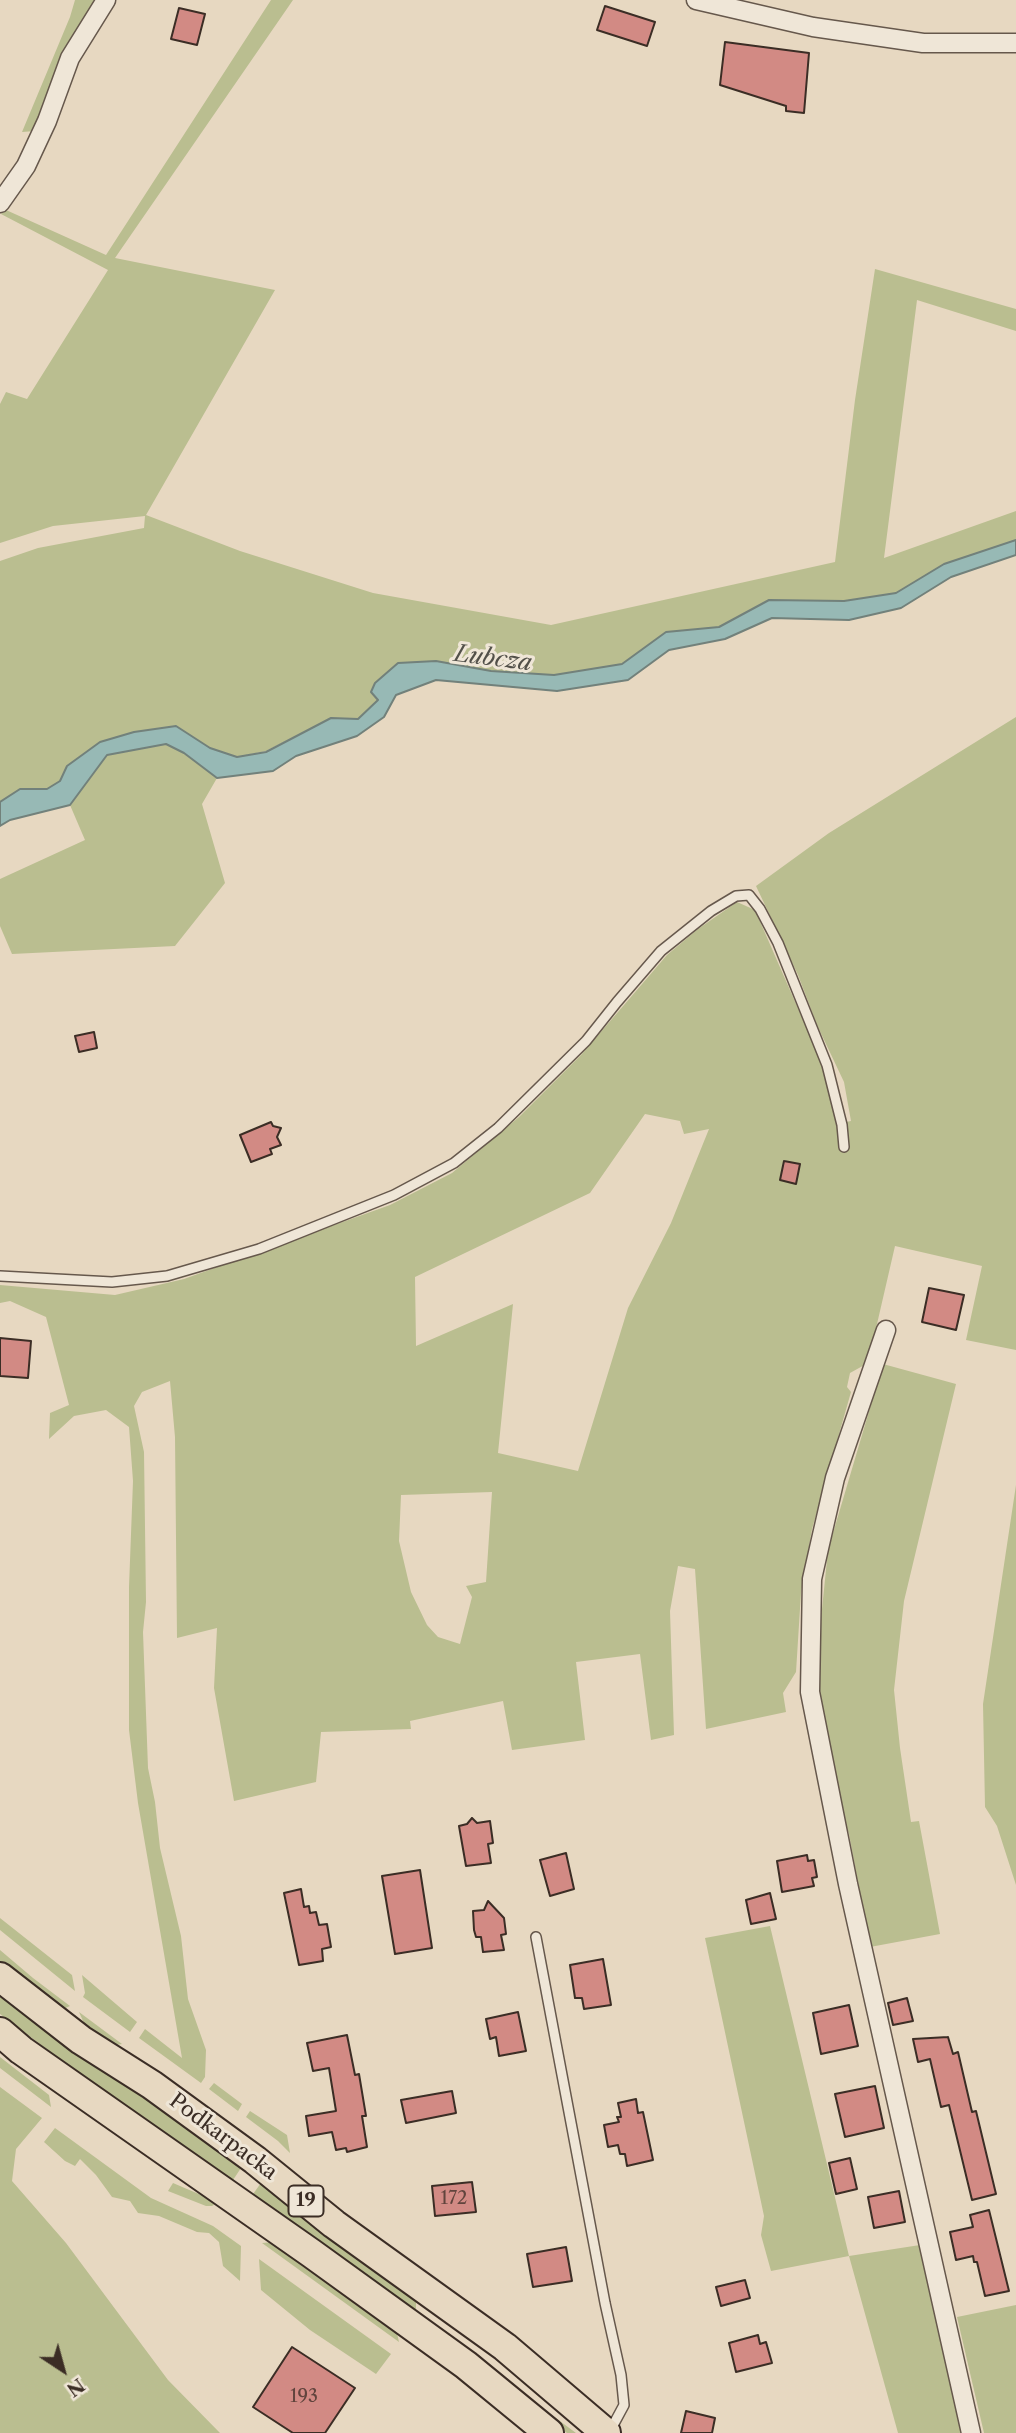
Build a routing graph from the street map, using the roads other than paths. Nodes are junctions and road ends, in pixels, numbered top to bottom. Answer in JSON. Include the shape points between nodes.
{"nodes":[{"id":1,"x":106,"y":0,"type":"edge"},
{"id":2,"x":696,"y":0,"type":"edge"},
{"id":3,"x":1016,"y":43,"type":"edge"},
{"id":4,"x":0,"y":203,"type":"edge"},
{"id":5,"x":844,"y":1147,"type":"dead end"},
{"id":6,"x":0,"y":1276,"type":"edge"},
{"id":7,"x":887,"y":1330,"type":"dead end"},
{"id":8,"x":537,"y":1937,"type":"dead end"},
{"id":9,"x":0,"y":1977,"type":"edge"},
{"id":10,"x":0,"y":2032,"type":"edge"},
{"id":11,"x":429,"y":2338,"type":"junction"},
{"id":12,"x":505,"y":2347,"type":"junction"},
{"id":13,"x":549,"y":2433,"type":"edge"},
{"id":14,"x":608,"y":2433,"type":"edge"},
{"id":15,"x":971,"y":2433,"type":"edge"}],
"edges":[{"from":1,"to":4,"type":"street","via":[[70,58],[26,166]]},
{"from":2,"to":3,"type":"street","via":[[813,27],[923,43]]},
{"from":5,"to":6,"type":"lane","via":[[827,1065],[778,943],[749,895],[736,896],[661,951],[586,1041],[498,1128],[454,1163],[394,1195],[259,1250],[167,1276],[112,1282]]},
{"from":7,"to":15,"type":"street","via":[[835,1478],[812,1579],[810,1692],[848,1884]]},
{"from":8,"to":14,"type":"lane","via":[[621,2375],[624,2405]]},
{"from":9,"to":12,"type":"highway","name":"Podkarpacka","number":"19"},
{"from":10,"to":11,"type":"highway","name":"Podkarpacka","number":"19"},
{"from":11,"to":12,"type":"highway","via":[[425,2321],[434,2318],[479,2351]]},
{"from":11,"to":13,"type":"highway","name":"Podkarpacka","number":"19"},
{"from":12,"to":14,"type":"highway","name":"Podkarpacka","number":"19"}]}
